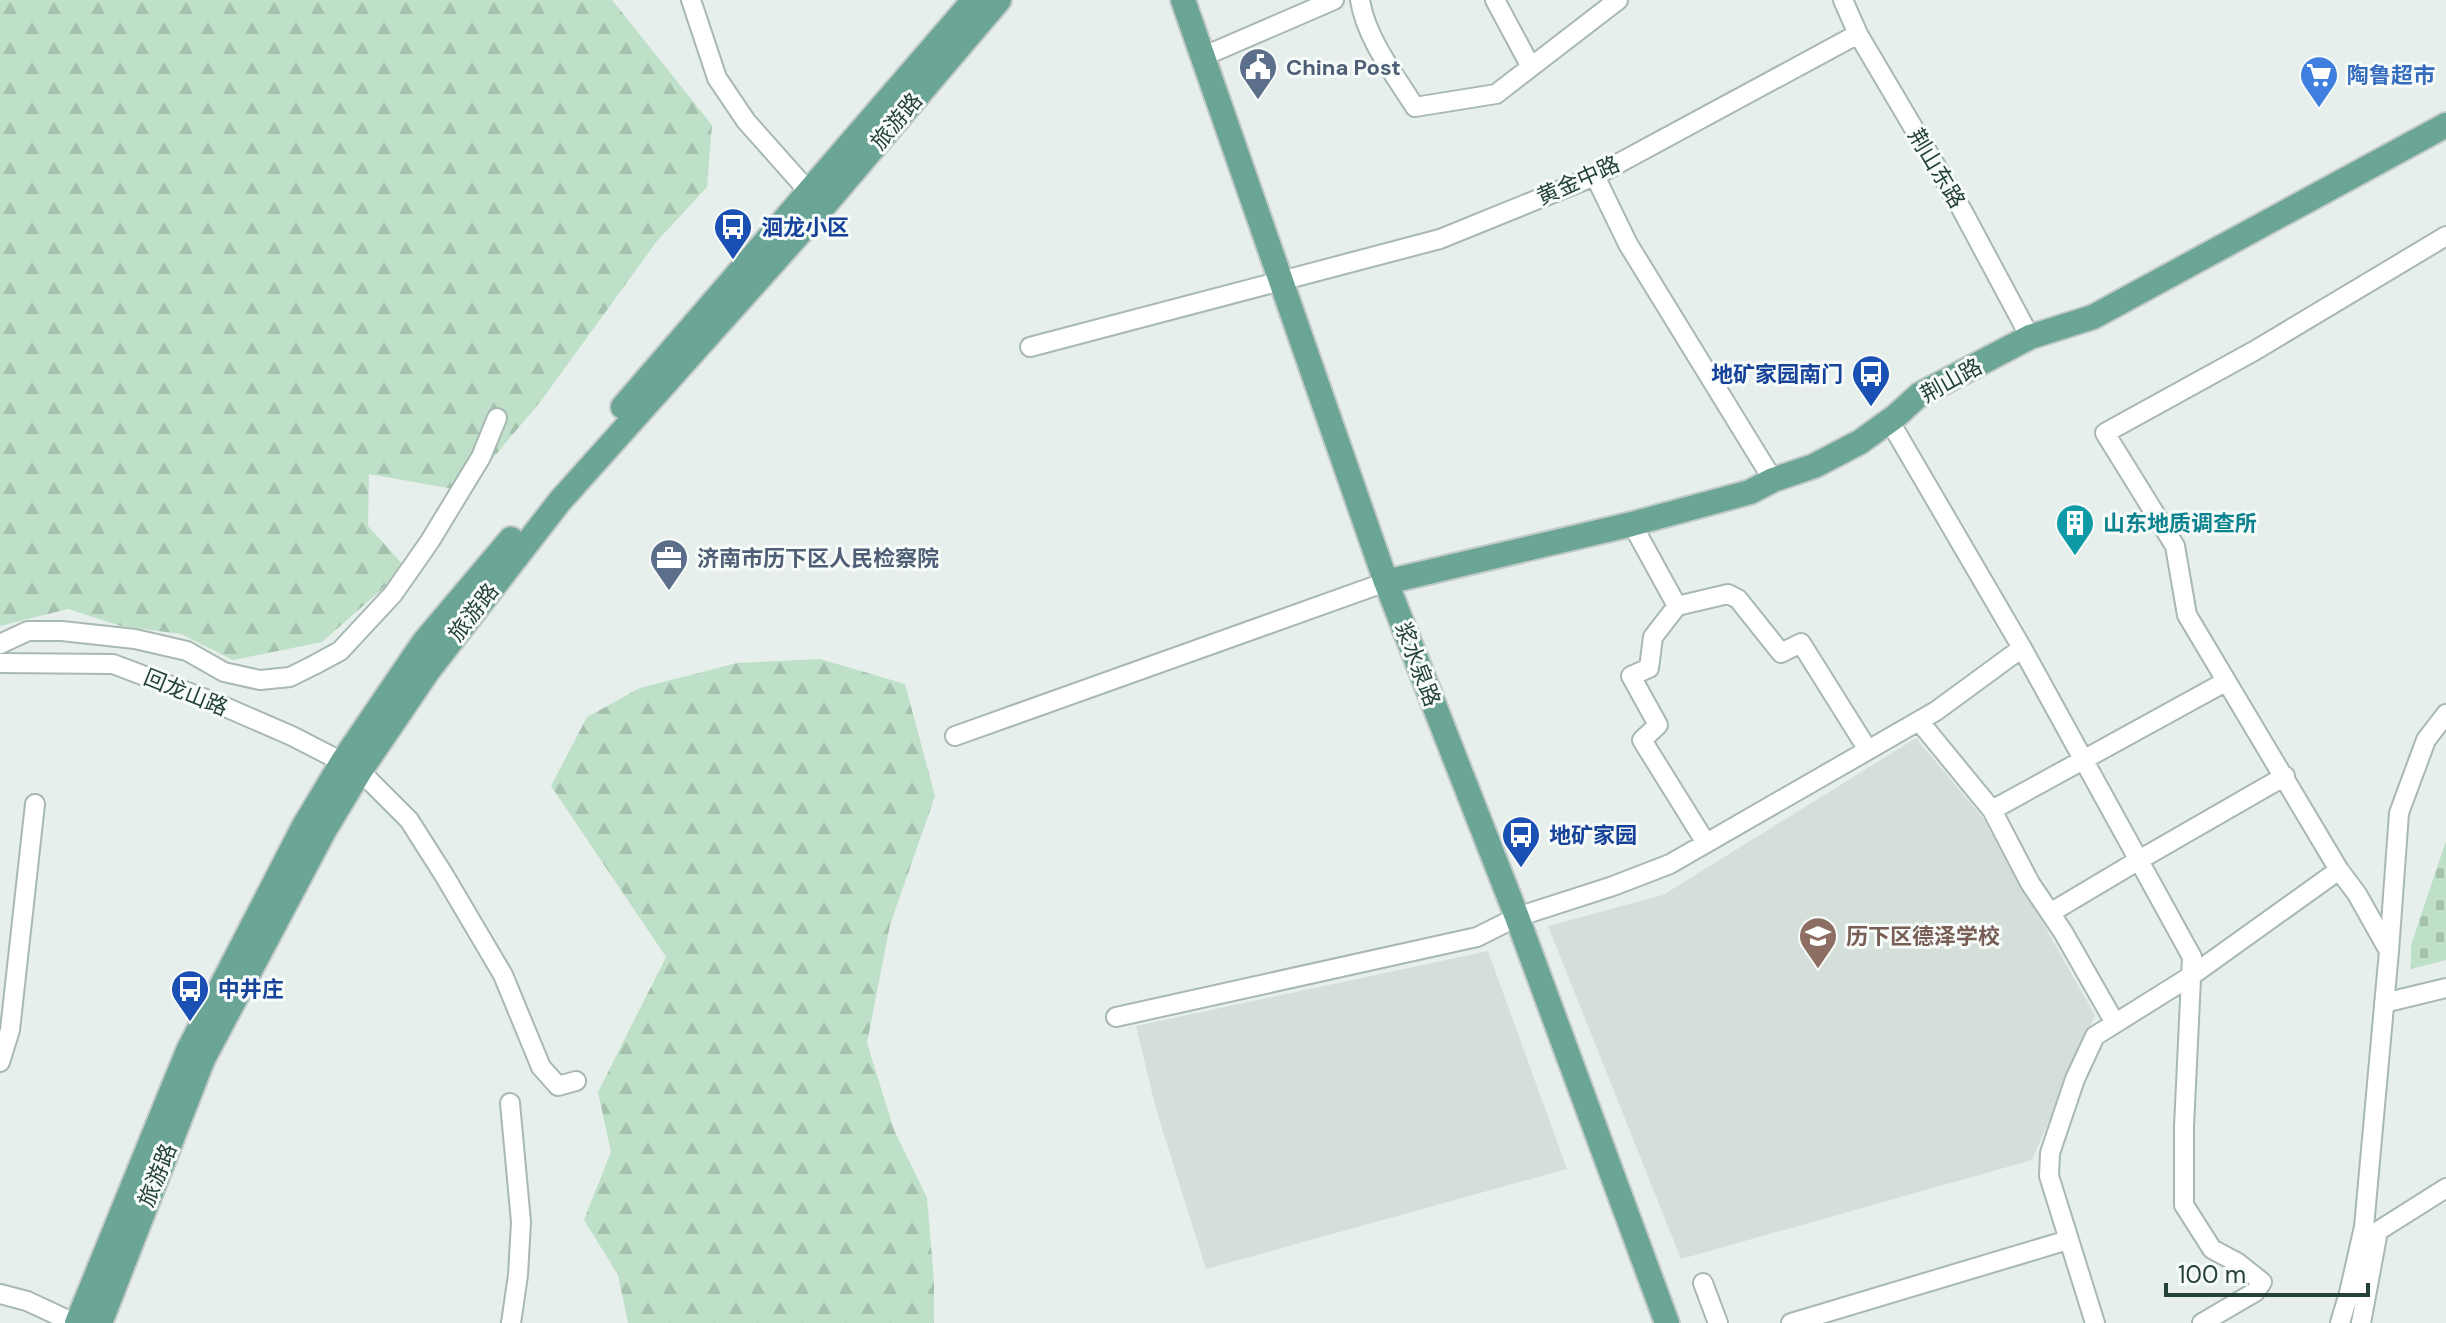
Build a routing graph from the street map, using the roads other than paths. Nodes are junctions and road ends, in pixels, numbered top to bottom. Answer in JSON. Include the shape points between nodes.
{"nodes":[{"id":1,"x":691,"y":0,"type":"edge"},
{"id":2,"x":974,"y":0,"type":"edge"},
{"id":3,"x":999,"y":0,"type":"edge"},
{"id":4,"x":1183,"y":0,"type":"edge"},
{"id":5,"x":1334,"y":0,"type":"edge"},
{"id":6,"x":1360,"y":0,"type":"edge"},
{"id":7,"x":1495,"y":0,"type":"edge"},
{"id":8,"x":1618,"y":0,"type":"edge"},
{"id":9,"x":1843,"y":0,"type":"edge"},
{"id":10,"x":1858,"y":34,"type":"junction"},
{"id":11,"x":1202,"y":57,"type":"junction"},
{"id":12,"x":1531,"y":67,"type":"junction"},
{"id":13,"x":2446,"y":125,"type":"edge"},
{"id":14,"x":1595,"y":176,"type":"junction"},
{"id":15,"x":815,"y":200,"type":"junction"},
{"id":16,"x":2446,"y":236,"type":"edge"},
{"id":17,"x":1281,"y":281,"type":"junction"},
{"id":18,"x":2030,"y":337,"type":"junction"},
{"id":19,"x":1030,"y":347,"type":"dead end"},
{"id":20,"x":497,"y":418,"type":"dead end"},
{"id":21,"x":1889,"y":420,"type":"junction"},
{"id":22,"x":1773,"y":480,"type":"junction"},
{"id":23,"x":1632,"y":524,"type":"junction"},
{"id":24,"x":1386,"y":582,"type":"junction"},
{"id":25,"x":1677,"y":606,"type":"junction"},
{"id":26,"x":0,"y":644,"type":"edge"},
{"id":27,"x":2022,"y":648,"type":"junction"},
{"id":28,"x":0,"y":663,"type":"edge"},
{"id":29,"x":2225,"y":682,"type":"junction"},
{"id":30,"x":2446,"y":714,"type":"edge"},
{"id":31,"x":1919,"y":721,"type":"junction"},
{"id":32,"x":955,"y":736,"type":"dead end"},
{"id":33,"x":1868,"y":750,"type":"junction"},
{"id":34,"x":2083,"y":758,"type":"junction"},
{"id":35,"x":352,"y":766,"type":"junction"},
{"id":36,"x":2285,"y":776,"type":"junction"},
{"id":37,"x":35,"y":804,"type":"dead end"},
{"id":38,"x":1992,"y":810,"type":"junction"},
{"id":39,"x":1706,"y":843,"type":"junction"},
{"id":40,"x":2139,"y":860,"type":"junction"},
{"id":41,"x":2339,"y":870,"type":"junction"},
{"id":42,"x":2050,"y":913,"type":"junction"},
{"id":43,"x":1517,"y":917,"type":"junction"},
{"id":44,"x":2389,"y":951,"type":"junction"},
{"id":45,"x":2191,"y":976,"type":"junction"},
{"id":46,"x":2446,"y":988,"type":"edge"},
{"id":47,"x":2384,"y":1003,"type":"junction"},
{"id":48,"x":1116,"y":1017,"type":"dead end"},
{"id":49,"x":2115,"y":1023,"type":"junction"},
{"id":50,"x":0,"y":1062,"type":"edge"},
{"id":51,"x":576,"y":1081,"type":"dead end"},
{"id":52,"x":510,"y":1103,"type":"dead end"},
{"id":53,"x":2446,"y":1188,"type":"edge"},
{"id":54,"x":2068,"y":1240,"type":"junction"},
{"id":55,"x":1703,"y":1283,"type":"dead end"},
{"id":56,"x":0,"y":1294,"type":"edge"},
{"id":57,"x":75,"y":1323,"type":"edge"},
{"id":58,"x":100,"y":1323,"type":"edge"},
{"id":59,"x":511,"y":1323,"type":"edge"},
{"id":60,"x":1667,"y":1323,"type":"edge"},
{"id":61,"x":1718,"y":1323,"type":"edge"},
{"id":62,"x":1791,"y":1323,"type":"edge"},
{"id":63,"x":2095,"y":1323,"type":"edge"},
{"id":64,"x":2202,"y":1323,"type":"edge"},
{"id":65,"x":2340,"y":1323,"type":"edge"},
{"id":66,"x":2361,"y":1323,"type":"edge"}],
"edges":[{"from":1,"to":15,"type":"street","via":[[717,78],[746,121]]},
{"from":2,"to":15,"type":"main road","name":"旅游路"},
{"from":3,"to":15,"type":"main road","name":"旅游路"},
{"from":4,"to":11,"type":"main road","name":"浆水泉路"},
{"from":5,"to":11,"type":"street"},
{"from":6,"to":12,"type":"street","via":[[1383,57],[1415,107],[1496,94]]},
{"from":7,"to":12,"type":"street"},
{"from":8,"to":12,"type":"street"},
{"from":9,"to":10,"type":"street","name":"荆山东路"},
{"from":10,"to":14,"type":"street","name":"黄金中路"},
{"from":10,"to":18,"type":"street","name":"荆山东路"},
{"from":11,"to":17,"type":"main road","name":"浆水泉路"},
{"from":13,"to":18,"type":"main road","name":"荆山路","via":[[2093,317]]},
{"from":14,"to":17,"type":"street","name":"黄金中路","via":[[1440,239]]},
{"from":14,"to":22,"type":"street","via":[[1628,244]]},
{"from":15,"to":35,"type":"main road","name":"旅游路","via":[[573,465],[424,642]]},
{"from":16,"to":29,"type":"street","via":[[2105,433],[2175,546],[2187,615]]},
{"from":17,"to":19,"type":"street","name":"黄金中路"},
{"from":17,"to":24,"type":"main road","name":"浆水泉路"},
{"from":18,"to":21,"type":"main road","name":"荆山路","via":[[1919,395]]},
{"from":20,"to":26,"type":"street","via":[[481,457],[393,594],[340,651],[290,677],[260,680],[224,672],[187,651],[135,639],[28,631]]},
{"from":21,"to":22,"type":"main road","name":"荆山路","via":[[1814,466]]},
{"from":21,"to":27,"type":"street"},
{"from":22,"to":23,"type":"main road","name":"荆山路","via":[[1750,492]]},
{"from":23,"to":24,"type":"main road","name":"荆山路"},
{"from":23,"to":25,"type":"street"},
{"from":24,"to":32,"type":"street"},
{"from":24,"to":43,"type":"main road","name":"浆水泉路"},
{"from":25,"to":33,"type":"street","via":[[1728,594],[1738,599],[1781,653],[1801,643]]},
{"from":25,"to":39,"type":"street","via":[[1653,637],[1649,668],[1631,676],[1658,725],[1642,740]]},
{"from":27,"to":31,"type":"street"},
{"from":27,"to":34,"type":"street"},
{"from":28,"to":35,"type":"street","name":"回龙山路","via":[[113,664],[216,703]]},
{"from":29,"to":34,"type":"street"},
{"from":29,"to":36,"type":"street"},
{"from":30,"to":44,"type":"street","via":[[2426,740],[2399,813]]},
{"from":31,"to":33,"type":"street"},
{"from":31,"to":38,"type":"street"},
{"from":33,"to":39,"type":"street"},
{"from":34,"to":38,"type":"street"},
{"from":34,"to":40,"type":"street"},
{"from":35,"to":51,"type":"street","via":[[409,820],[503,975],[541,1067],[558,1086]]},
{"from":35,"to":57,"type":"main road","name":"旅游路","via":[[304,826],[188,1051]]},
{"from":35,"to":58,"type":"main road","name":"旅游路","via":[[325,829],[203,1059]]},
{"from":36,"to":40,"type":"street"},
{"from":36,"to":41,"type":"street"},
{"from":37,"to":50,"type":"street","via":[[10,1030]]},
{"from":38,"to":42,"type":"street"},
{"from":39,"to":43,"type":"street","via":[[1656,870]]},
{"from":40,"to":42,"type":"street"},
{"from":40,"to":45,"type":"street","via":[[2192,957]]},
{"from":41,"to":44,"type":"street"},
{"from":41,"to":45,"type":"street"},
{"from":42,"to":49,"type":"street"},
{"from":43,"to":48,"type":"street","via":[[1477,937]]},
{"from":43,"to":60,"type":"main road","name":"浆水泉路"},
{"from":44,"to":47,"type":"street"},
{"from":45,"to":49,"type":"street"},
{"from":45,"to":64,"type":"street","via":[[2184,1205],[2212,1249],[2262,1282],[2255,1292]]},
{"from":46,"to":47,"type":"street"},
{"from":47,"to":65,"type":"street","via":[[2364,1227]]},
{"from":49,"to":54,"type":"street","via":[[2095,1036],[2050,1153],[2049,1176]]},
{"from":52,"to":59,"type":"street","via":[[521,1222]]},
{"from":53,"to":66,"type":"street","via":[[2378,1231]]},
{"from":54,"to":62,"type":"street"},
{"from":54,"to":63,"type":"street"},
{"from":55,"to":61,"type":"street"},
{"from":56,"to":57,"type":"street"}]}
